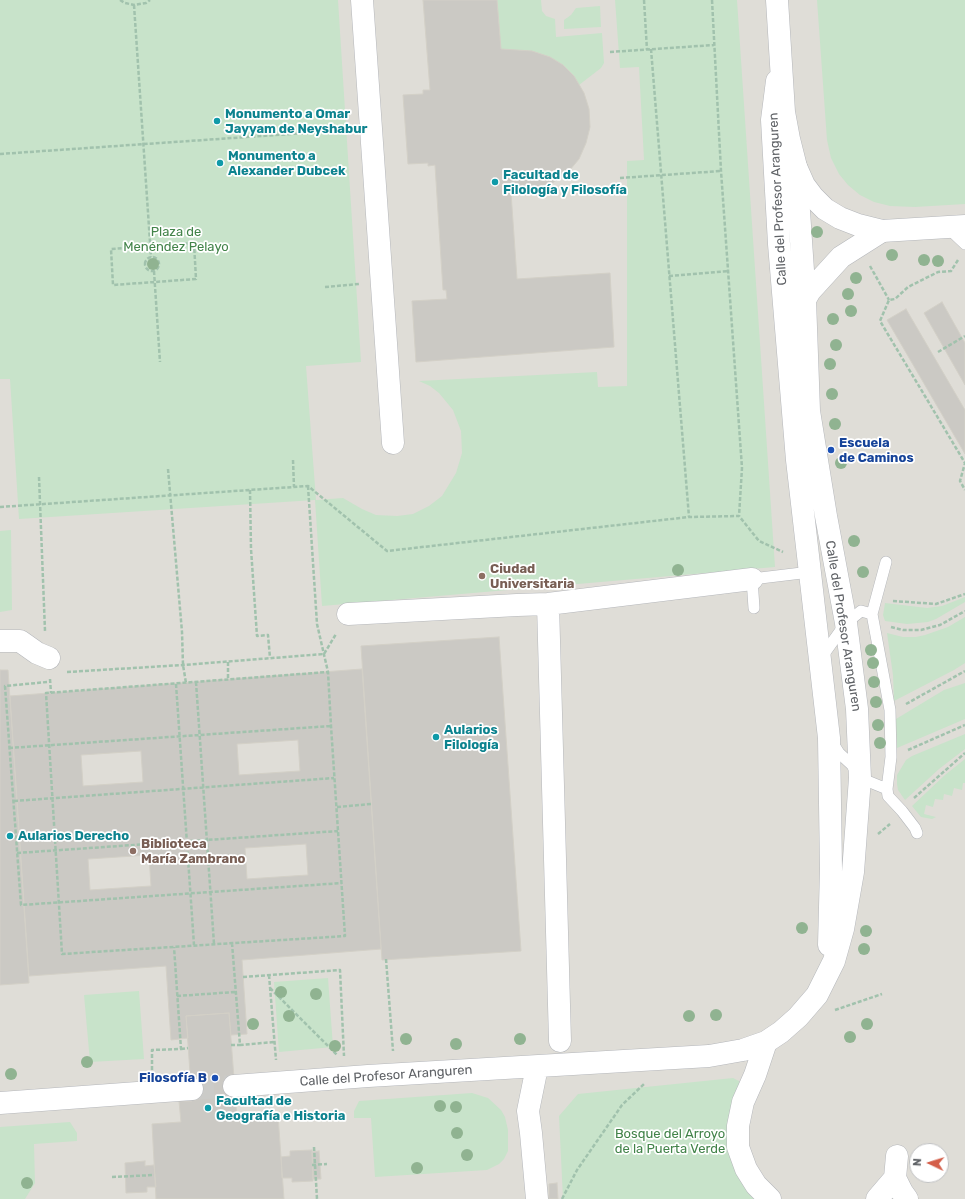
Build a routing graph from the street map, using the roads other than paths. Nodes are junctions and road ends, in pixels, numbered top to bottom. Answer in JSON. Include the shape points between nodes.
{"nodes":[{"id":1,"x":362,"y":0,"type":"edge"},
{"id":2,"x":777,"y":0,"type":"edge"},
{"id":3,"x":781,"y":48,"type":"junction"},
{"id":4,"x":796,"y":167,"type":"junction"},
{"id":5,"x":956,"y":226,"type":"edge"},
{"id":6,"x":882,"y":231,"type":"junction"},
{"id":7,"x":965,"y":244,"type":"edge"},
{"id":8,"x":805,"y":300,"type":"junction"},
{"id":9,"x":789,"y":351,"type":"junction"},
{"id":10,"x":393,"y":443,"type":"dead end"},
{"id":11,"x":886,"y":562,"type":"dead end"},
{"id":12,"x":810,"y":572,"type":"junction"},
{"id":13,"x":752,"y":579,"type":"junction"},
{"id":14,"x":548,"y":604,"type":"junction"},
{"id":15,"x":754,"y":608,"type":"dead end"},
{"id":16,"x":348,"y":614,"type":"dead end"},
{"id":17,"x":872,"y":614,"type":"junction"},
{"id":18,"x":846,"y":623,"type":"junction"},
{"id":19,"x":0,"y":641,"type":"edge"},
{"id":20,"x":48,"y":658,"type":"dead end"},
{"id":21,"x":821,"y":659,"type":"junction"},
{"id":22,"x":829,"y":738,"type":"junction"},
{"id":23,"x":860,"y":778,"type":"junction"},
{"id":24,"x":887,"y":789,"type":"junction"},
{"id":25,"x":918,"y":833,"type":"dead end"},
{"id":26,"x":817,"y":995,"type":"junction"},
{"id":27,"x":560,"y":1041,"type":"dead end"},
{"id":28,"x":766,"y":1042,"type":"junction"},
{"id":29,"x":537,"y":1067,"type":"junction"},
{"id":30,"x":234,"y":1086,"type":"tunnel mouth"},
{"id":31,"x":192,"y":1089,"type":"tunnel mouth"},
{"id":32,"x":0,"y":1103,"type":"edge"},
{"id":33,"x":897,"y":1156,"type":"dead end"},
{"id":34,"x":895,"y":1178,"type":"junction"},
{"id":35,"x":536,"y":1199,"type":"edge"},
{"id":36,"x":770,"y":1199,"type":"edge"},
{"id":37,"x":877,"y":1199,"type":"edge"},
{"id":38,"x":907,"y":1199,"type":"edge"}],
"edges":[{"from":1,"to":10,"type":"street"},
{"from":2,"to":3,"type":"street","name":"Calle del Profesor Aranguren"},
{"from":3,"to":4,"type":"street","name":"Calle del Profesor Aranguren","via":[[784,112]]},
{"from":3,"to":9,"type":"street","name":"Calle del Profesor Aranguren","via":[[772,120],[779,244]]},
{"from":4,"to":6,"type":"street","via":[[812,197],[824,209],[858,225]]},
{"from":4,"to":8,"type":"street","name":"Calle del Profesor Aranguren"},
{"from":5,"to":6,"type":"street"},
{"from":5,"to":7,"type":"lane"},
{"from":6,"to":8,"type":"street","name":"Calle del Profesor Aranguren","via":[[841,257]]},
{"from":8,"to":9,"type":"street","name":"Calle del Profesor Aranguren","via":[[792,328]]},
{"from":8,"to":18,"type":"street","name":"Calle del Profesor Aranguren","via":[[809,411]]},
{"from":9,"to":12,"type":"street","name":"Calle del Profesor Aranguren","via":[[793,421]]},
{"from":11,"to":17,"type":"lane"},
{"from":12,"to":13,"type":"lane"},
{"from":12,"to":21,"type":"street","name":"Calle del Profesor Aranguren"},
{"from":13,"to":14,"type":"street"},
{"from":13,"to":15,"type":"lane"},
{"from":14,"to":16,"type":"street"},
{"from":14,"to":27,"type":"street"},
{"from":17,"to":18,"type":"lane","via":[[861,611]]},
{"from":17,"to":24,"type":"lane","via":[[890,710],[891,757]]},
{"from":18,"to":21,"type":"lane"},
{"from":18,"to":23,"type":"street","name":"Calle del Profesor Aranguren","via":[[858,709]]},
{"from":19,"to":20,"type":"street","via":[[20,641]]},
{"from":21,"to":22,"type":"street","name":"Calle del Profesor Aranguren"},
{"from":22,"to":23,"type":"lane"},
{"from":22,"to":26,"type":"street","name":"Calle del Profesor Aranguren","via":[[830,943]]},
{"from":23,"to":24,"type":"lane"},
{"from":23,"to":26,"type":"street","name":"Calle del Profesor Aranguren","via":[[854,872],[843,930],[834,961]]},
{"from":24,"to":25,"type":"lane","via":[[888,796]]},
{"from":26,"to":28,"type":"street","name":"Calle del Profesor Aranguren","via":[[798,1017]]},
{"from":28,"to":29,"type":"street","name":"Calle del Profesor Aranguren","via":[[743,1050],[709,1056]]},
{"from":28,"to":36,"type":"street","via":[[743,1102],[738,1126],[738,1147],[746,1169],[756,1185]]},
{"from":29,"to":30,"type":"street","name":"Calle del Profesor Aranguren"},
{"from":29,"to":35,"type":"street","via":[[528,1111]]},
{"from":31,"to":32,"type":"street"},
{"from":33,"to":34,"type":"street"},
{"from":34,"to":37,"type":"street"},
{"from":34,"to":38,"type":"street"}]}
